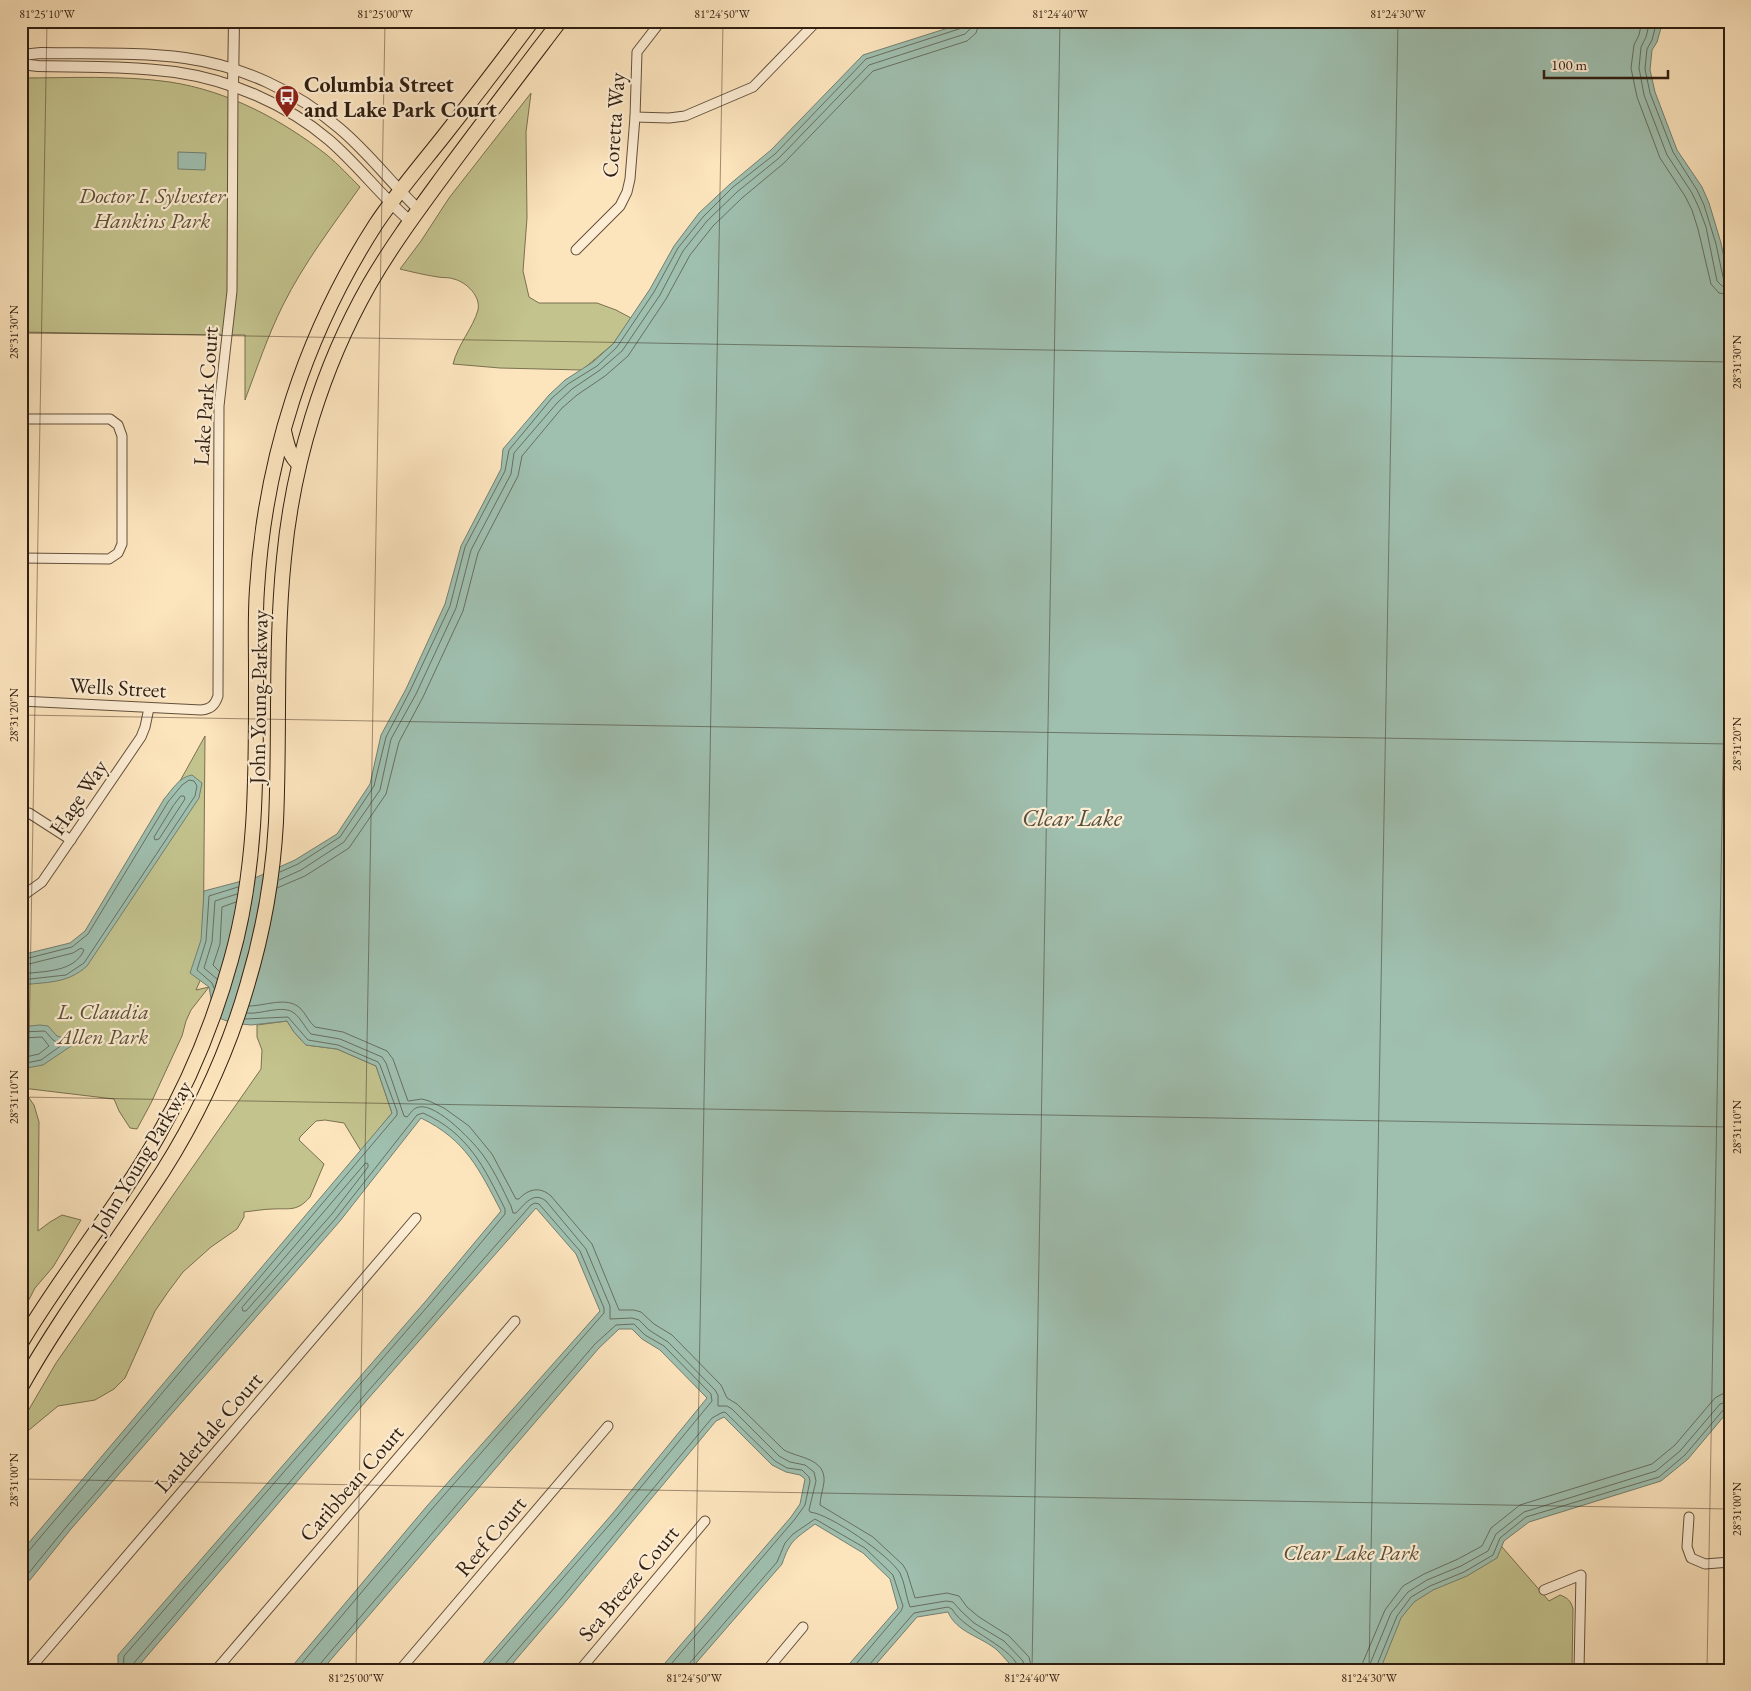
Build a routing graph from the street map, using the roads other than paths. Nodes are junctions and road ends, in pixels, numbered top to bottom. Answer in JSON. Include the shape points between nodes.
{"nodes":[{"id":1,"x":234,"y":21,"type":"edge"},
{"id":2,"x":532,"y":21,"type":"edge"},
{"id":3,"x":560,"y":21,"type":"edge"},
{"id":4,"x":661,"y":21,"type":"edge"},
{"id":5,"x":817,"y":21,"type":"edge"},
{"id":6,"x":21,"y":55,"type":"edge"},
{"id":7,"x":21,"y":64,"type":"edge"},
{"id":8,"x":234,"y":69,"type":"junction"},
{"id":9,"x":233,"y":86,"type":"junction"},
{"id":10,"x":635,"y":118,"type":"junction"},
{"id":11,"x":400,"y":191,"type":"junction"},
{"id":12,"x":391,"y":204,"type":"junction"},
{"id":13,"x":418,"y":209,"type":"junction"},
{"id":14,"x":410,"y":221,"type":"junction"},
{"id":15,"x":576,"y":250,"type":"dead end"},
{"id":16,"x":21,"y":419,"type":"edge"},
{"id":17,"x":284,"y":428,"type":"junction"},
{"id":18,"x":300,"y":464,"type":"junction"},
{"id":19,"x":21,"y":558,"type":"edge"},
{"id":20,"x":21,"y":700,"type":"edge"},
{"id":21,"x":213,"y":707,"type":"joint"},
{"id":22,"x":149,"y":708,"type":"junction"},
{"id":23,"x":21,"y":811,"type":"edge"},
{"id":24,"x":71,"y":840,"type":"junction"},
{"id":25,"x":21,"y":897,"type":"edge"},
{"id":26,"x":416,"y":1218,"type":"dead end"},
{"id":27,"x":515,"y":1321,"type":"dead end"},
{"id":28,"x":21,"y":1343,"type":"edge"},
{"id":29,"x":21,"y":1387,"type":"edge"},
{"id":30,"x":608,"y":1426,"type":"dead end"},
{"id":31,"x":1689,"y":1517,"type":"dead end"},
{"id":32,"x":706,"y":1521,"type":"dead end"},
{"id":33,"x":1730,"y":1562,"type":"edge"},
{"id":34,"x":1544,"y":1590,"type":"dead end"},
{"id":35,"x":803,"y":1627,"type":"dead end"},
{"id":36,"x":29,"y":1670,"type":"edge"},
{"id":37,"x":216,"y":1670,"type":"edge"},
{"id":38,"x":400,"y":1670,"type":"edge"},
{"id":39,"x":580,"y":1670,"type":"edge"},
{"id":40,"x":767,"y":1670,"type":"edge"},
{"id":41,"x":1580,"y":1670,"type":"edge"}],
"edges":[{"from":1,"to":8,"type":"street"},
{"from":2,"to":11,"type":"main road","name":"John Young Parkway"},
{"from":3,"to":13,"type":"main road","name":"John Young Parkway"},
{"from":4,"to":10,"type":"street","name":"Coretta Way","via":[[637,52]]},
{"from":5,"to":10,"type":"street","via":[[752,87],[685,116]]},
{"from":6,"to":8,"type":"street","via":[[153,55],[186,58]]},
{"from":7,"to":9,"type":"street","via":[[168,71]]},
{"from":8,"to":9,"type":"street"},
{"from":8,"to":11,"type":"street","via":[[276,86],[319,112],[354,141]]},
{"from":9,"to":12,"type":"street","via":[[282,108],[316,130],[346,156]]},
{"from":9,"to":21,"type":"street","name":"Lake Park Court","via":[[232,291],[219,406],[218,696]]},
{"from":10,"to":15,"type":"street","name":"Coretta Way","via":[[627,192],[620,206]]},
{"from":11,"to":12,"type":"main road","name":"John Young Parkway"},
{"from":11,"to":13,"type":"street"},
{"from":12,"to":14,"type":"street"},
{"from":12,"to":17,"type":"main road","name":"John Young Parkway","via":[[347,274],[322,323],[299,378]]},
{"from":13,"to":14,"type":"main road","name":"John Young Parkway"},
{"from":14,"to":18,"type":"main road","name":"John Young Parkway","via":[[349,324],[321,391]]},
{"from":16,"to":19,"type":"street","via":[[110,419],[118,425],[122,436],[122,544],[118,554],[109,558]]},
{"from":17,"to":18,"type":"main road","via":[[288,448]]},
{"from":17,"to":28,"type":"main road","name":"John Young Parkway","via":[[268,494],[259,558],[254,824],[249,872],[232,958],[207,1035],[157,1138]]},
{"from":18,"to":29,"type":"main road","name":"John Young Parkway","via":[[287,530],[282,584],[276,826],[262,926],[248,985],[228,1042],[195,1116],[163,1171]]},
{"from":20,"to":22,"type":"street","name":"Wells Street"},
{"from":21,"to":22,"type":"street","name":"Wells Street","via":[[201,710]]},
{"from":22,"to":24,"type":"street","name":"Hage Way","via":[[141,737]]},
{"from":23,"to":24,"type":"street"},
{"from":24,"to":25,"type":"street","name":"Hage Way","via":[[42,882]]},
{"from":26,"to":36,"type":"street","name":"Lauderdale Court"},
{"from":27,"to":37,"type":"street","name":"Caribbean Court"},
{"from":30,"to":38,"type":"street","name":"Reef Court"},
{"from":31,"to":33,"type":"street","via":[[1687,1547],[1691,1558],[1706,1564]]},
{"from":32,"to":39,"type":"street","name":"Sea Breeze Court"},
{"from":34,"to":41,"type":"street","via":[[1581,1575]]},
{"from":35,"to":40,"type":"street"}]}
